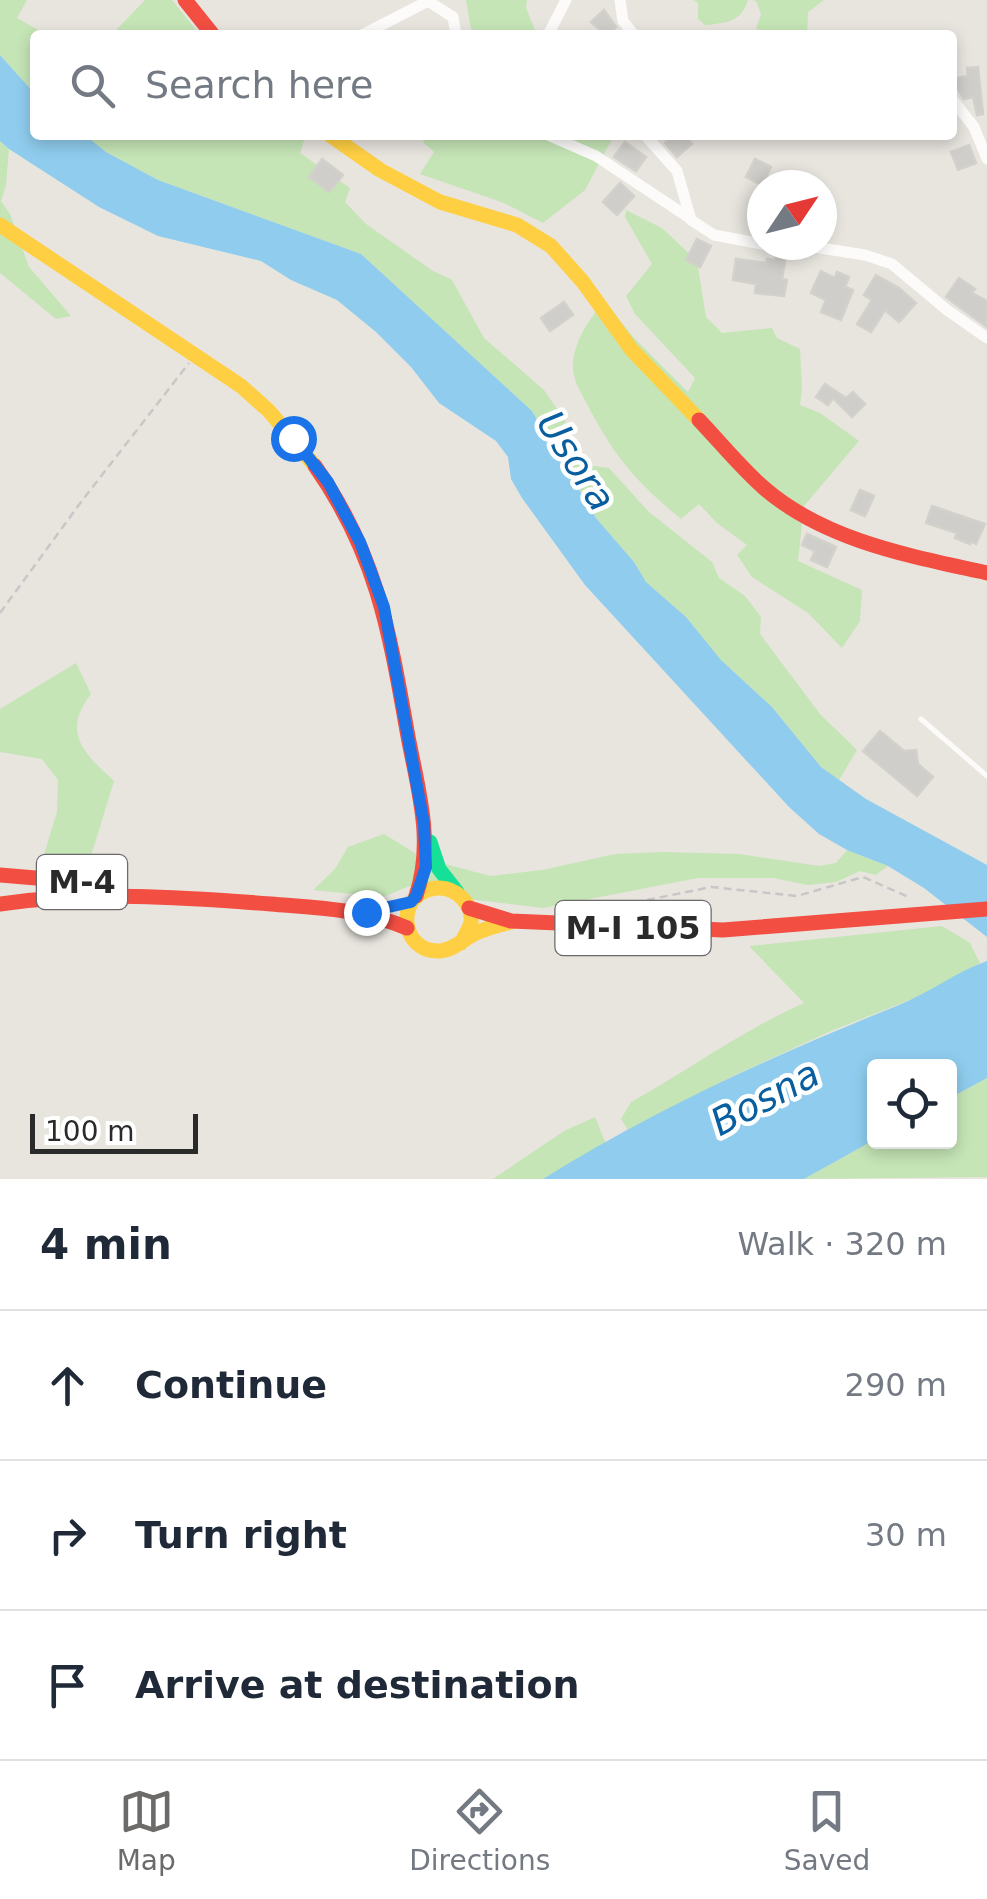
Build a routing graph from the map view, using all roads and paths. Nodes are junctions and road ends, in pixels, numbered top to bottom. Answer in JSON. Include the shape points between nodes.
{"nodes":[{"id":1,"x":185,"y":0,"type":"edge"},
{"id":2,"x":566,"y":0,"type":"edge"},
{"id":3,"x":620,"y":0,"type":"edge"},
{"id":4,"x":210,"y":30,"type":"edge"},
{"id":5,"x":372,"y":30,"type":"edge"},
{"id":6,"x":455,"y":30,"type":"edge"},
{"id":7,"x":551,"y":30,"type":"edge"},
{"id":8,"x":630,"y":30,"type":"edge"},
{"id":9,"x":957,"y":105,"type":"edge"},
{"id":10,"x":337,"y":140,"type":"edge"},
{"id":11,"x":559,"y":140,"type":"edge"},
{"id":12,"x":650,"y":140,"type":"edge"},
{"id":13,"x":987,"y":160,"type":"edge"},
{"id":14,"x":691,"y":220,"type":"junction"},
{"id":15,"x":0,"y":225,"type":"edge"},
{"id":16,"x":747,"y":241,"type":"edge"},
{"id":17,"x":837,"y":251,"type":"edge"},
{"id":18,"x":987,"y":338,"type":"edge"},
{"id":19,"x":196,"y":354,"type":"junction"},
{"id":20,"x":987,"y":574,"type":"edge"},
{"id":21,"x":0,"y":613,"type":"edge"},
{"id":22,"x":921,"y":719,"type":"dead end"},
{"id":23,"x":987,"y":776,"type":"edge"},
{"id":24,"x":424,"y":824,"type":"junction"},
{"id":25,"x":0,"y":875,"type":"edge"},
{"id":26,"x":457,"y":892,"type":"junction"},
{"id":27,"x":163,"y":896,"type":"junction"},
{"id":28,"x":911,"y":898,"type":"dead end"},
{"id":29,"x":414,"y":899,"type":"junction"},
{"id":30,"x":4,"y":901,"type":"edge"},
{"id":31,"x":468,"y":908,"type":"junction"},
{"id":32,"x":987,"y":909,"type":"edge"},
{"id":33,"x":366,"y":912,"type":"junction"},
{"id":34,"x":512,"y":922,"type":"junction"},
{"id":35,"x":587,"y":926,"type":"junction"},
{"id":36,"x":407,"y":928,"type":"junction"},
{"id":37,"x":461,"y":942,"type":"junction"}],
"edges":[{"from":1,"to":4,"type":"street"},
{"from":2,"to":7,"type":"street"},
{"from":3,"to":8,"type":"street"},
{"from":5,"to":6,"type":"street","via":[[428,1],[453,16]]},
{"from":9,"to":13,"type":"street"},
{"from":10,"to":20,"type":"street","via":[[440,202],[517,226],[551,246],[630,348],[765,490],[841,532]]},
{"from":11,"to":14,"type":"street","via":[[596,156]]},
{"from":12,"to":14,"type":"street","via":[[678,171]]},
{"from":14,"to":16,"type":"street","via":[[714,234]]},
{"from":15,"to":19,"type":"street"},
{"from":17,"to":18,"type":"street","via":[[892,264]]},
{"from":19,"to":21,"type":"path"},
{"from":19,"to":24,"type":"street","via":[[256,399],[293,438],[328,482],[360,542],[384,607]]},
{"from":22,"to":23,"type":"lane"},
{"from":24,"to":26,"type":"street"},
{"from":24,"to":29,"type":"street","via":[[426,867]]},
{"from":25,"to":27,"type":"street","number":"M-4","via":[[110,884]]},
{"from":26,"to":29,"type":"street","via":[[436,887]]},
{"from":26,"to":31,"type":"street"},
{"from":27,"to":30,"type":"street"},
{"from":27,"to":33,"type":"street"},
{"from":28,"to":35,"type":"path","via":[[863,877],[797,896],[711,886],[618,906]]},
{"from":29,"to":33,"type":"street"},
{"from":29,"to":36,"type":"street"},
{"from":31,"to":34,"type":"street"},
{"from":31,"to":37,"type":"street","via":[[470,928]]},
{"from":32,"to":35,"type":"street","number":"M-I 105","via":[[755,929]]},
{"from":33,"to":36,"type":"street"},
{"from":34,"to":35,"type":"street","number":"M-I 105"},
{"from":34,"to":37,"type":"street"},
{"from":36,"to":37,"type":"street","via":[[434,951]]}]}
